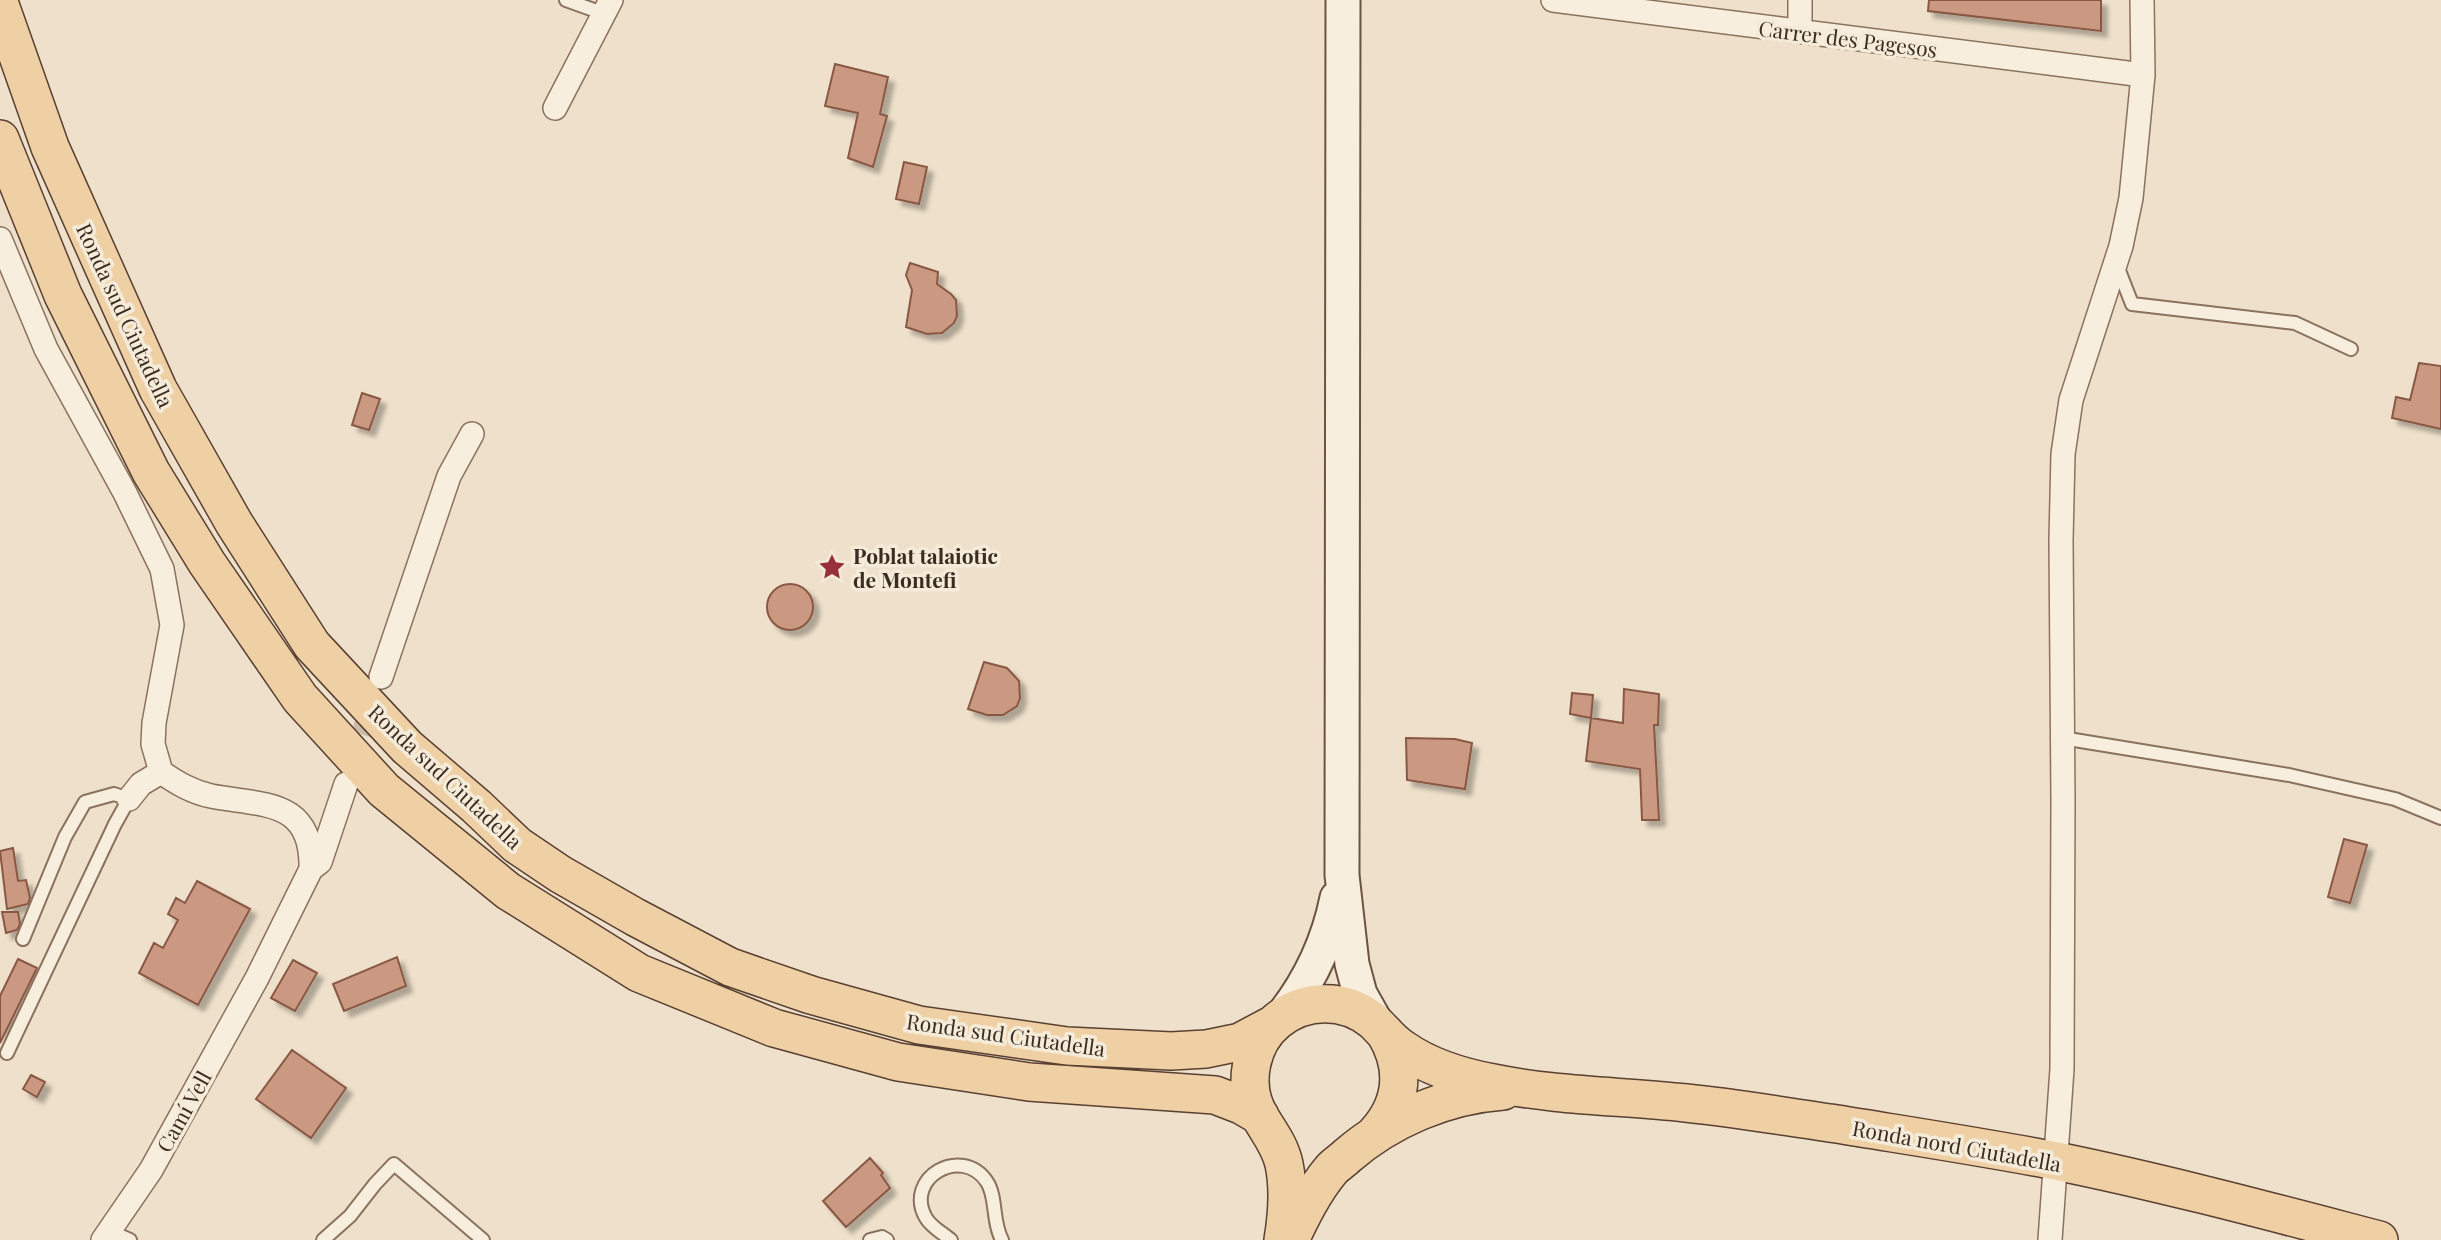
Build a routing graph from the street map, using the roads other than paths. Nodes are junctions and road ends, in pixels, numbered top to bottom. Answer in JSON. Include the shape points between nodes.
{"nodes":[{"id":1,"x":566,"y":0,"type":"edge"},
{"id":2,"x":1343,"y":0,"type":"edge"},
{"id":3,"x":1553,"y":0,"type":"edge"},
{"id":4,"x":1800,"y":0,"type":"edge"},
{"id":5,"x":2142,"y":0,"type":"edge"},
{"id":6,"x":0,"y":5,"type":"edge"},
{"id":7,"x":608,"y":7,"type":"edge"},
{"id":8,"x":1800,"y":31,"type":"junction"},
{"id":9,"x":2143,"y":75,"type":"junction"},
{"id":10,"x":555,"y":108,"type":"dead end"},
{"id":11,"x":0,"y":139,"type":"edge"},
{"id":12,"x":0,"y":239,"type":"edge"},
{"id":13,"x":2116,"y":262,"type":"junction"},
{"id":14,"x":2351,"y":349,"type":"dead end"},
{"id":15,"x":472,"y":434,"type":"dead end"},
{"id":16,"x":381,"y":677,"type":"tunnel mouth"},
{"id":17,"x":2062,"y":738,"type":"junction"},
{"id":18,"x":161,"y":772,"type":"junction"},
{"id":19,"x":346,"y":784,"type":"tunnel mouth"},
{"id":20,"x":129,"y":799,"type":"junction"},
{"id":21,"x":2441,"y":818,"type":"edge"},
{"id":22,"x":311,"y":869,"type":"junction"},
{"id":23,"x":1342,"y":875,"type":"junction"},
{"id":24,"x":23,"y":939,"type":"dead end"},
{"id":25,"x":1276,"y":1022,"type":"junction"},
{"id":26,"x":1382,"y":1030,"type":"junction"},
{"id":27,"x":7,"y":1053,"type":"dead end"},
{"id":28,"x":1529,"y":1090,"type":"junction"},
{"id":29,"x":1264,"y":1123,"type":"junction"},
{"id":30,"x":1368,"y":1139,"type":"junction"},
{"id":31,"x":2057,"y":1162,"type":"junction"},
{"id":32,"x":114,"y":1237,"type":"edge"},
{"id":33,"x":323,"y":1240,"type":"edge"},
{"id":34,"x":483,"y":1240,"type":"edge"},
{"id":35,"x":870,"y":1240,"type":"edge"},
{"id":36,"x":887,"y":1240,"type":"edge"},
{"id":37,"x":951,"y":1240,"type":"edge"},
{"id":38,"x":1002,"y":1240,"type":"edge"},
{"id":39,"x":1283,"y":1240,"type":"edge"},
{"id":40,"x":1290,"y":1240,"type":"edge"},
{"id":41,"x":2050,"y":1240,"type":"edge"},
{"id":42,"x":2379,"y":1240,"type":"edge"}],
"edges":[{"from":1,"to":7,"type":"lane"},
{"from":2,"to":23,"type":"main road"},
{"from":3,"to":8,"type":"street","name":"Carrer des Pagesos"},
{"from":4,"to":8,"type":"street"},
{"from":5,"to":9,"type":"street"},
{"from":6,"to":25,"type":"main road","name":"Ronda sud Ciutadella","via":[[50,147],[158,389],[234,523],[312,645],[407,747],[517,845],[624,911],[730,967],[919,1025],[1067,1046],[1171,1051],[1240,1042]]},
{"from":7,"to":10,"type":"street"},
{"from":8,"to":9,"type":"street","name":"Carrer des Pagesos"},
{"from":9,"to":13,"type":"street","via":[[2131,198]]},
{"from":11,"to":29,"type":"main road","name":"Ronda sud Ciutadella","via":[[63,295],[151,472],[207,563],[300,698],[328,729],[384,790],[508,891],[639,973],[774,1028],[898,1062],[1029,1082],[1215,1095],[1241,1104]]},
{"from":12,"to":18,"type":"street","via":[[46,349],[162,569],[172,625],[154,723],[153,744]]},
{"from":13,"to":14,"type":"lane","via":[[2132,304],[2295,323]]},
{"from":13,"to":17,"type":"street","via":[[2071,400],[2063,454]]},
{"from":15,"to":16,"type":"street","via":[[449,476]]},
{"from":17,"to":21,"type":"lane","via":[[2289,775],[2395,799]]},
{"from":17,"to":31,"type":"street","via":[[2062,1057]]},
{"from":18,"to":20,"type":"street","via":[[141,784]]},
{"from":18,"to":22,"type":"street","via":[[192,791],[281,808],[307,838]]},
{"from":19,"to":22,"type":"street","name":"Camí Vell","via":[[320,862]]},
{"from":20,"to":24,"type":"lane","via":[[114,794],[85,802],[65,837]]},
{"from":20,"to":27,"type":"lane"},
{"from":22,"to":32,"type":"street","name":"Camí Vell","via":[[257,978]]},
{"from":23,"to":25,"type":"main road","via":[[1318,961]]},
{"from":23,"to":26,"type":"main road","via":[[1352,964],[1360,994]]},
{"from":25,"to":26,"type":"main road","via":[[1301,1007],[1336,1004],[1359,1012]]},
{"from":25,"to":29,"type":"main road","via":[[1260,1040],[1250,1076],[1251,1095]]},
{"from":26,"to":28,"type":"main road","via":[[1401,1049],[1443,1071]]},
{"from":26,"to":30,"type":"main road","via":[[1396,1055],[1398,1091],[1391,1114]]},
{"from":28,"to":30,"type":"main road","via":[[1472,1095],[1396,1121]]},
{"from":28,"to":31,"type":"main road","name":"Ronda nord Ciutadella","via":[[1688,1103]]},
{"from":29,"to":30,"type":"main road","via":[[1287,1144],[1311,1153],[1336,1153]]},
{"from":29,"to":39,"type":"main road","via":[[1284,1165]]},
{"from":30,"to":40,"type":"main road","via":[[1331,1170]]},
{"from":31,"to":41,"type":"street"},
{"from":31,"to":42,"type":"main road","name":"Ronda nord Ciutadella"},
{"from":33,"to":34,"type":"lane","via":[[394,1164]]},
{"from":35,"to":36,"type":"lane"},
{"from":37,"to":38,"type":"lane","via":[[927,1221],[921,1199],[938,1169],[957,1166],[986,1180]]}]}
